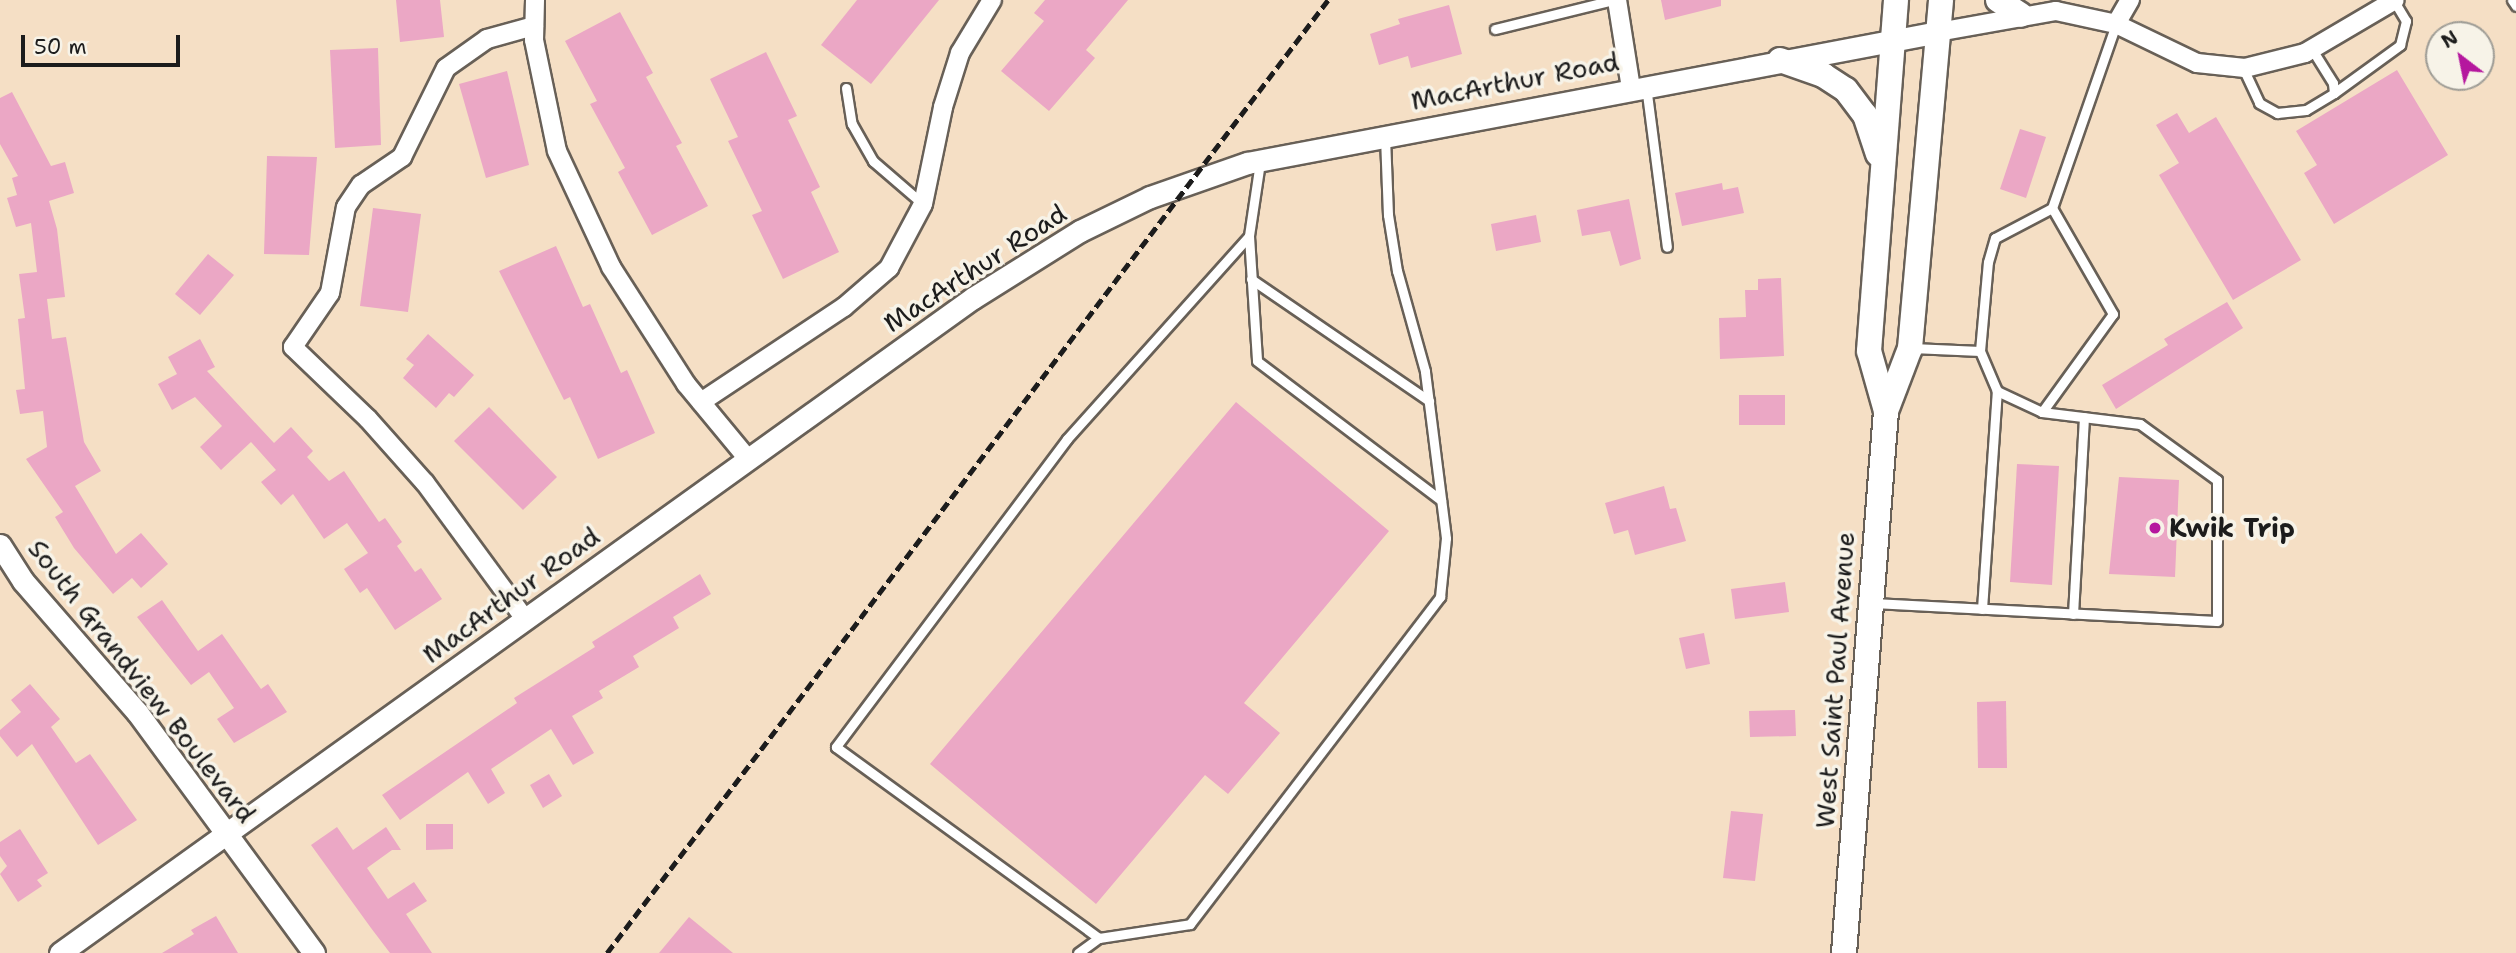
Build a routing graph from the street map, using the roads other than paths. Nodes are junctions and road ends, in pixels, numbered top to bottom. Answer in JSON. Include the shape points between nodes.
{"nodes":[{"id":1,"x":535,"y":0,"type":"edge"},
{"id":2,"x":992,"y":0,"type":"edge"},
{"id":3,"x":1615,"y":0,"type":"edge"},
{"id":4,"x":1896,"y":0,"type":"edge"},
{"id":5,"x":1941,"y":0,"type":"edge"},
{"id":6,"x":1998,"y":0,"type":"edge"},
{"id":7,"x":2130,"y":0,"type":"edge"},
{"id":8,"x":2394,"y":0,"type":"edge"},
{"id":9,"x":2512,"y":0,"type":"edge"},
{"id":10,"x":2516,"y":6,"type":"edge"},
{"id":11,"x":2021,"y":15,"type":"junction"},
{"id":12,"x":2116,"y":24,"type":"junction"},
{"id":13,"x":534,"y":26,"type":"junction"},
{"id":14,"x":1495,"y":29,"type":"dead end"},
{"id":15,"x":1938,"y":32,"type":"junction"},
{"id":16,"x":1893,"y":40,"type":"junction"},
{"id":17,"x":2312,"y":49,"type":"junction"},
{"id":18,"x":1780,"y":60,"type":"junction"},
{"id":19,"x":2244,"y":68,"type":"junction"},
{"id":20,"x":1639,"y":87,"type":"junction"},
{"id":21,"x":846,"y":88,"type":"dead end"},
{"id":22,"x":2334,"y":93,"type":"junction"},
{"id":23,"x":1385,"y":134,"type":"junction"},
{"id":24,"x":1260,"y":160,"type":"junction"},
{"id":25,"x":1882,"y":167,"type":"junction"},
{"id":26,"x":923,"y":204,"type":"junction"},
{"id":27,"x":2052,"y":208,"type":"junction"},
{"id":28,"x":1249,"y":236,"type":"junction"},
{"id":29,"x":1667,"y":247,"type":"dead end"},
{"id":30,"x":1251,"y":279,"type":"junction"},
{"id":31,"x":1910,"y":348,"type":"junction"},
{"id":32,"x":1980,"y":351,"type":"junction"},
{"id":33,"x":1997,"y":391,"type":"junction"},
{"id":34,"x":1429,"y":401,"type":"junction"},
{"id":35,"x":701,"y":402,"type":"junction"},
{"id":36,"x":1886,"y":411,"type":"junction"},
{"id":37,"x":2042,"y":412,"type":"junction"},
{"id":38,"x":2084,"y":417,"type":"junction"},
{"id":39,"x":748,"y":460,"type":"junction"},
{"id":40,"x":1441,"y":499,"type":"junction"},
{"id":41,"x":0,"y":545,"type":"edge"},
{"id":42,"x":1871,"y":603,"type":"junction"},
{"id":43,"x":1982,"y":609,"type":"junction"},
{"id":44,"x":2073,"y":614,"type":"junction"},
{"id":45,"x":525,"y":619,"type":"junction"},
{"id":46,"x":227,"y":833,"type":"junction"},
{"id":47,"x":1099,"y":938,"type":"junction"},
{"id":48,"x":60,"y":953,"type":"edge"},
{"id":49,"x":314,"y":953,"type":"edge"},
{"id":50,"x":1078,"y":953,"type":"edge"},
{"id":51,"x":1844,"y":953,"type":"edge"}],
"edges":[{"from":1,"to":13,"type":"street"},
{"from":2,"to":26,"type":"street","via":[[960,53],[943,107]]},
{"from":3,"to":14,"type":"lane"},
{"from":3,"to":20,"type":"street"},
{"from":4,"to":16,"type":"main road","name":"West Saint Paul Avenue"},
{"from":5,"to":15,"type":"main road","name":"West Saint Paul Avenue"},
{"from":6,"to":11,"type":"main road"},
{"from":7,"to":12,"type":"street"},
{"from":8,"to":17,"type":"street","name":"MacArthur Road"},
{"from":8,"to":22,"type":"lane","via":[[2406,21],[2400,45]]},
{"from":9,"to":10,"type":"lane"},
{"from":11,"to":12,"type":"street","name":"MacArthur Road","via":[[2056,11]]},
{"from":11,"to":15,"type":"street","name":"MacArthur Road"},
{"from":12,"to":19,"type":"street","name":"MacArthur Road","via":[[2197,62]]},
{"from":12,"to":27,"type":"lane"},
{"from":13,"to":35,"type":"street","via":[[557,151],[611,267]]},
{"from":13,"to":45,"type":"street","via":[[487,39],[446,68],[402,157],[362,185],[346,207],[330,293],[293,347],[368,419],[425,483]]},
{"from":15,"to":16,"type":"street","name":"MacArthur Road"},
{"from":15,"to":31,"type":"main road","name":"West Saint Paul Avenue"},
{"from":16,"to":18,"type":"street","name":"MacArthur Road"},
{"from":16,"to":25,"type":"main road","name":"West Saint Paul Avenue"},
{"from":17,"to":19,"type":"street","name":"MacArthur Road","via":[[2286,61]]},
{"from":17,"to":22,"type":"lane","via":[[2333,83]]},
{"from":18,"to":20,"type":"street","name":"MacArthur Road"},
{"from":18,"to":25,"type":"main road","via":[[1823,75],[1846,90],[1865,115]]},
{"from":19,"to":22,"type":"lane","via":[[2259,103],[2277,113],[2306,110]]},
{"from":20,"to":23,"type":"street","name":"MacArthur Road"},
{"from":20,"to":29,"type":"lane"},
{"from":21,"to":26,"type":"lane","via":[[852,124],[873,160]]},
{"from":23,"to":24,"type":"street","name":"MacArthur Road"},
{"from":23,"to":34,"type":"lane","via":[[1388,215],[1397,271]]},
{"from":24,"to":28,"type":"lane"},
{"from":24,"to":39,"type":"street","name":"MacArthur Road","via":[[1150,197],[1034,256]]},
{"from":25,"to":36,"type":"main road","name":"West Saint Paul Avenue","via":[[1868,351]]},
{"from":26,"to":35,"type":"street","via":[[889,268],[844,307]]},
{"from":27,"to":32,"type":"lane","via":[[1995,238],[1988,262]]},
{"from":27,"to":37,"type":"lane","via":[[2113,314]]},
{"from":28,"to":30,"type":"lane"},
{"from":28,"to":47,"type":"lane","via":[[1067,439],[836,747]]},
{"from":30,"to":34,"type":"lane"},
{"from":30,"to":40,"type":"lane","via":[[1257,361]]},
{"from":31,"to":32,"type":"lane"},
{"from":31,"to":36,"type":"main road","name":"West Saint Paul Avenue"},
{"from":32,"to":33,"type":"lane"},
{"from":33,"to":37,"type":"lane"},
{"from":33,"to":43,"type":"lane"},
{"from":34,"to":40,"type":"lane"},
{"from":35,"to":39,"type":"street"},
{"from":36,"to":42,"type":"main road","name":"West Saint Paul Avenue"},
{"from":37,"to":38,"type":"lane"},
{"from":38,"to":44,"type":"lane"},
{"from":38,"to":44,"type":"lane","via":[[2140,424],[2217,480],[2217,621]]},
{"from":39,"to":45,"type":"street","name":"MacArthur Road"},
{"from":40,"to":47,"type":"lane","via":[[1446,538],[1440,597],[1190,924]]},
{"from":41,"to":46,"type":"street","name":"South Grandview Boulevard","via":[[23,581],[138,712]]},
{"from":42,"to":43,"type":"lane"},
{"from":42,"to":51,"type":"main road","name":"West Saint Paul Avenue"},
{"from":43,"to":44,"type":"lane"},
{"from":45,"to":46,"type":"street","name":"MacArthur Road"},
{"from":46,"to":48,"type":"street","name":"MacArthur Road"},
{"from":46,"to":49,"type":"street","name":"South Grandview Boulevard"},
{"from":47,"to":50,"type":"lane"}]}
